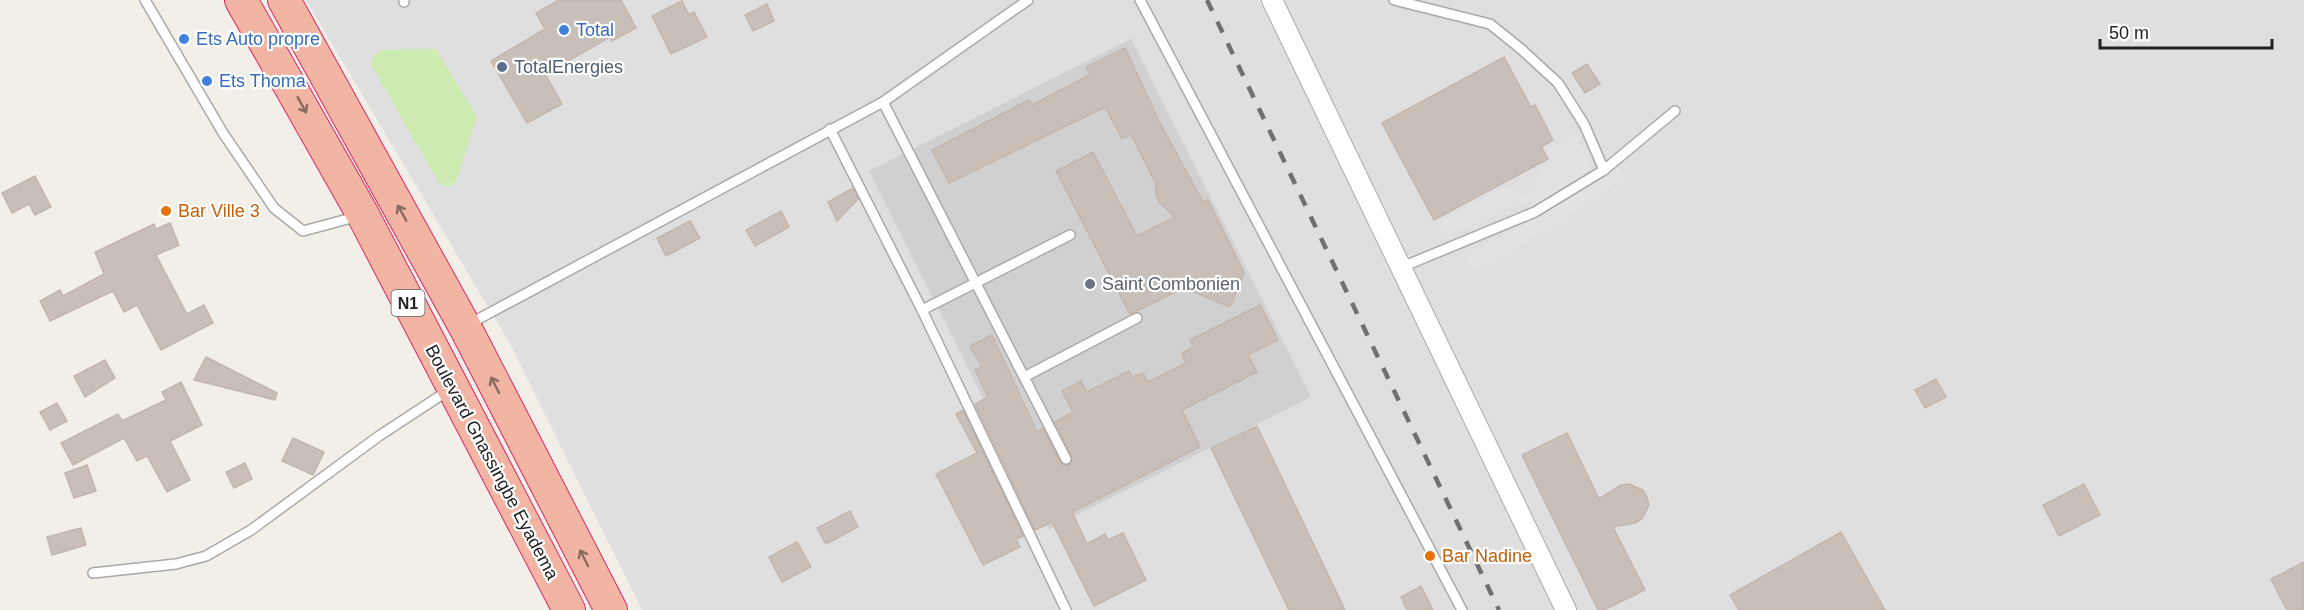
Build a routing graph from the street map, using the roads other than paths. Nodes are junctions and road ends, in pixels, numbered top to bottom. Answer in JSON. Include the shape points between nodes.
{"nodes":[{"id":1,"x":145,"y":0,"type":"edge"},
{"id":2,"x":241,"y":0,"type":"edge"},
{"id":3,"x":284,"y":0,"type":"edge"},
{"id":4,"x":1028,"y":0,"type":"edge"},
{"id":5,"x":1140,"y":0,"type":"edge"},
{"id":6,"x":1272,"y":0,"type":"edge"},
{"id":7,"x":1394,"y":0,"type":"edge"},
{"id":8,"x":883,"y":102,"type":"junction"},
{"id":9,"x":1675,"y":111,"type":"dead end"},
{"id":10,"x":830,"y":129,"type":"junction"},
{"id":11,"x":1604,"y":170,"type":"junction"},
{"id":12,"x":363,"y":215,"type":"junction"},
{"id":13,"x":1070,"y":235,"type":"dead end"},
{"id":14,"x":1402,"y":267,"type":"junction"},
{"id":15,"x":976,"y":282,"type":"junction"},
{"id":16,"x":922,"y":310,"type":"junction"},
{"id":17,"x":1137,"y":318,"type":"dead end"},
{"id":18,"x":465,"y":327,"type":"junction"},
{"id":19,"x":1026,"y":376,"type":"junction"},
{"id":20,"x":453,"y":387,"type":"junction"},
{"id":21,"x":1066,"y":459,"type":"dead end"},
{"id":22,"x":93,"y":573,"type":"dead end"},
{"id":23,"x":569,"y":610,"type":"edge"},
{"id":24,"x":611,"y":610,"type":"edge"},
{"id":25,"x":1066,"y":610,"type":"edge"},
{"id":26,"x":1462,"y":610,"type":"edge"},
{"id":27,"x":1566,"y":610,"type":"edge"}],
"edges":[{"from":1,"to":12,"type":"lane","via":[[223,133],[274,208],[303,231]]},
{"from":2,"to":12,"type":"highway","name":"Boulevard Gnassingbe Eyadema","number":"N1","one_way":true},
{"from":18,"to":3,"type":"highway","name":"Boulevard Gnassingbe Eyadema","number":"N1","one_way":true},
{"from":4,"to":8,"type":"lane"},
{"from":5,"to":26,"type":"lane"},
{"from":6,"to":14,"type":"street"},
{"from":7,"to":11,"type":"lane","via":[[1490,24],[1521,49],[1558,83],[1584,124]]},
{"from":8,"to":10,"type":"lane"},
{"from":8,"to":15,"type":"lane"},
{"from":9,"to":11,"type":"lane"},
{"from":10,"to":16,"type":"lane"},
{"from":10,"to":18,"type":"lane"},
{"from":11,"to":14,"type":"lane","via":[[1535,212]]},
{"from":12,"to":20,"type":"highway","name":"Boulevard Gnassingbe Eyadema","number":"N1"},
{"from":13,"to":15,"type":"lane"},
{"from":14,"to":27,"type":"street"},
{"from":15,"to":16,"type":"lane"},
{"from":15,"to":19,"type":"lane"},
{"from":16,"to":25,"type":"lane"},
{"from":17,"to":19,"type":"lane"},
{"from":24,"to":18,"type":"highway","name":"Boulevard Gnassingbe Eyadema","number":"N1","one_way":true},
{"from":19,"to":21,"type":"lane"},
{"from":20,"to":22,"type":"lane","via":[[251,530],[206,556],[176,564]]},
{"from":20,"to":23,"type":"highway","name":"Boulevard Gnassingbe Eyadema","number":"N1"}]}
